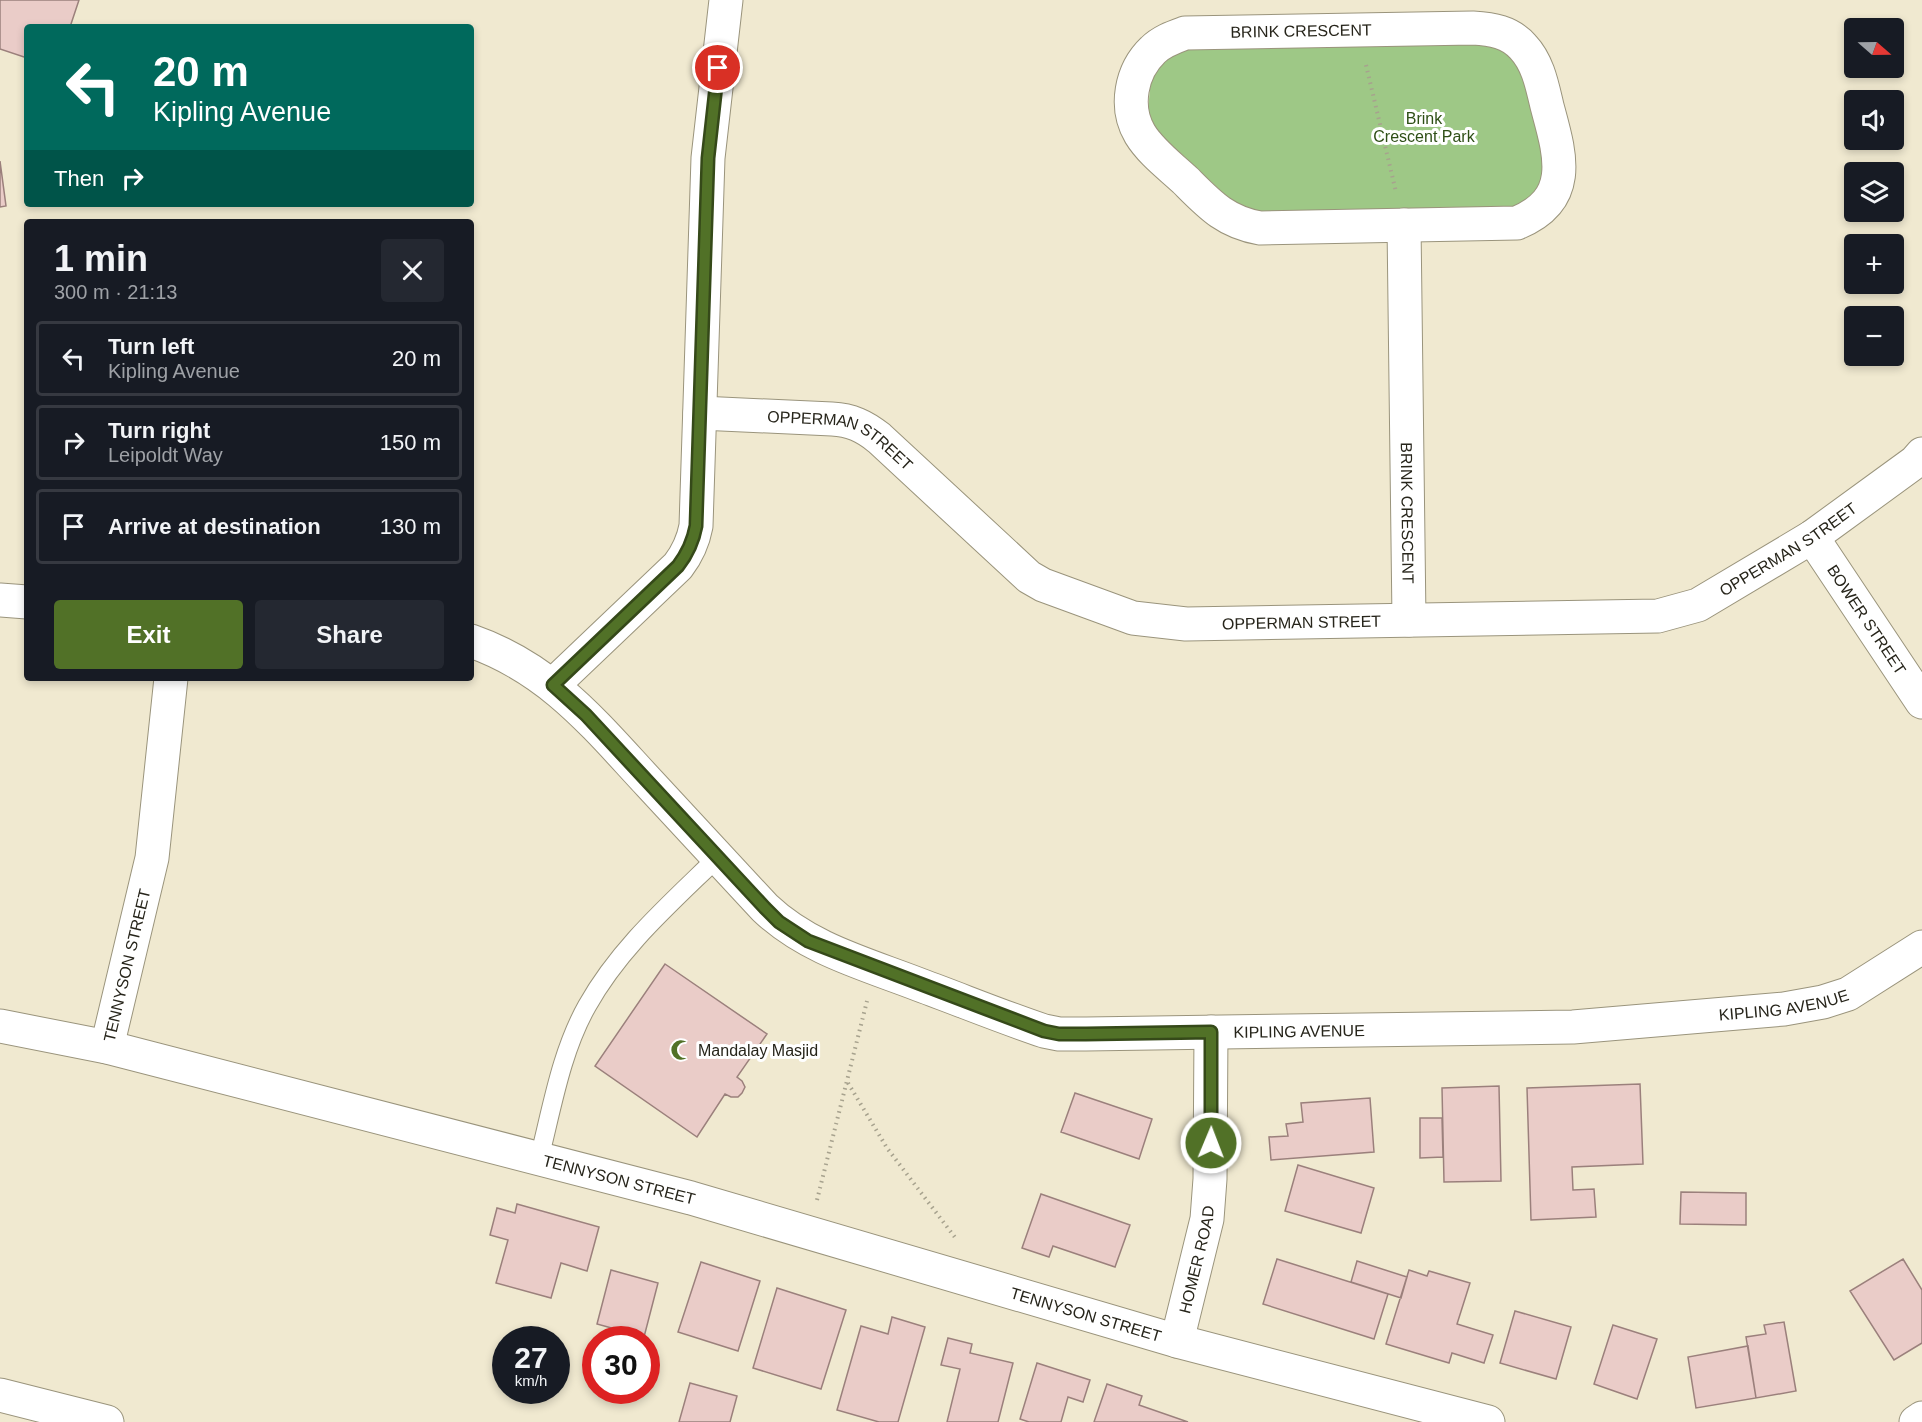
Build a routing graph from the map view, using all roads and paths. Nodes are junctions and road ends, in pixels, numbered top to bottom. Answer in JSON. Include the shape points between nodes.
{"nodes":[{"id":1,"x":726,"y":0,"type":"edge"},
{"id":2,"x":1357,"y":30,"type":"junction"},
{"id":3,"x":1404,"y":225,"type":"junction"},
{"id":4,"x":700,"y":413,"type":"junction"},
{"id":5,"x":1922,"y":454,"type":"edge"},
{"id":6,"x":1812,"y":537,"type":"junction"},
{"id":7,"x":0,"y":600,"type":"edge"},
{"id":8,"x":24,"y":602,"type":"edge"},
{"id":9,"x":1409,"y":620,"type":"junction"},
{"id":10,"x":474,"y":642,"type":"edge"},
{"id":11,"x":171,"y":681,"type":"edge"},
{"id":12,"x":553,"y":685,"type":"junction"},
{"id":13,"x":1922,"y":702,"type":"edge"},
{"id":14,"x":718,"y":857,"type":"junction"},
{"id":15,"x":1922,"y":947,"type":"edge"},
{"id":16,"x":875,"y":968,"type":"junction"},
{"id":17,"x":0,"y":1026,"type":"edge"},
{"id":18,"x":1211,"y":1032,"type":"junction"},
{"id":19,"x":107,"y":1047,"type":"junction"},
{"id":20,"x":848,"y":1083,"type":"junction"},
{"id":21,"x":539,"y":1159,"type":"junction"},
{"id":22,"x":808,"y":1233,"type":"junction"},
{"id":23,"x":958,"y":1240,"type":"dead end"},
{"id":24,"x":1177,"y":1341,"type":"junction"},
{"id":25,"x":0,"y":1395,"type":"edge"},
{"id":26,"x":1922,"y":1418,"type":"edge"},
{"id":27,"x":107,"y":1422,"type":"edge"},
{"id":28,"x":1488,"y":1422,"type":"edge"},
{"id":29,"x":1916,"y":1422,"type":"edge"}],
"edges":[{"from":1,"to":4,"type":"street","via":[[708,158]]},
{"from":2,"to":3,"type":"path"},
{"from":2,"to":3,"type":"street","name":"BRINK CRESCENT","via":[[1473,28],[1508,35],[1533,59],[1559,152],[1557,185],[1549,200],[1529,218],[1517,223]]},
{"from":2,"to":3,"type":"street","name":"BRINK CRESCENT","via":[[1185,33],[1168,39],[1142,63],[1134,79],[1133,116],[1150,147],[1216,210],[1237,223],[1260,228]]},
{"from":3,"to":9,"type":"street","name":"BRINK CRESCENT"},
{"from":4,"to":9,"type":"street","name":"OPPERMAN STREET","via":[[832,419],[858,424],[879,438],[1029,577],[1133,618],[1186,624]]},
{"from":4,"to":12,"type":"street","via":[[696,526],[690,548],[678,566]]},
{"from":5,"to":6,"type":"street","name":"OPPERMAN STREET"},
{"from":6,"to":9,"type":"street","name":"OPPERMAN STREET","via":[[1698,605],[1658,616]]},
{"from":6,"to":13,"type":"street","name":"BOWER STREET"},
{"from":7,"to":8,"type":"street"},
{"from":10,"to":12,"type":"street","name":"KIPLING AVENUE","via":[[500,652]]},
{"from":11,"to":19,"type":"street","name":"TENNYSON STREET","via":[[152,858]]},
{"from":12,"to":14,"type":"street","name":"KIPLING AVENUE","via":[[586,715]]},
{"from":14,"to":16,"type":"street","name":"KIPLING AVENUE","via":[[772,915],[795,933]]},
{"from":14,"to":21,"type":"lane","via":[[633,940],[586,1007],[566,1056]]},
{"from":15,"to":18,"type":"street","name":"KIPLING AVENUE","via":[[1848,994],[1784,1009],[1573,1027]]},
{"from":16,"to":18,"type":"street","name":"KIPLING AVENUE","via":[[1059,1034]]},
{"from":16,"to":20,"type":"path"},
{"from":17,"to":19,"type":"street"},
{"from":18,"to":24,"type":"street","name":"HOMER ROAD","via":[[1207,1219]]},
{"from":19,"to":21,"type":"street","name":"TENNYSON STREET"},
{"from":20,"to":22,"type":"path"},
{"from":20,"to":23,"type":"path","via":[[887,1148]]},
{"from":21,"to":22,"type":"street","name":"TENNYSON STREET"},
{"from":22,"to":24,"type":"street","name":"TENNYSON STREET"},
{"from":24,"to":28,"type":"street","name":"TENNYSON STREET"},
{"from":25,"to":27,"type":"street"},
{"from":26,"to":29,"type":"street"}]}
